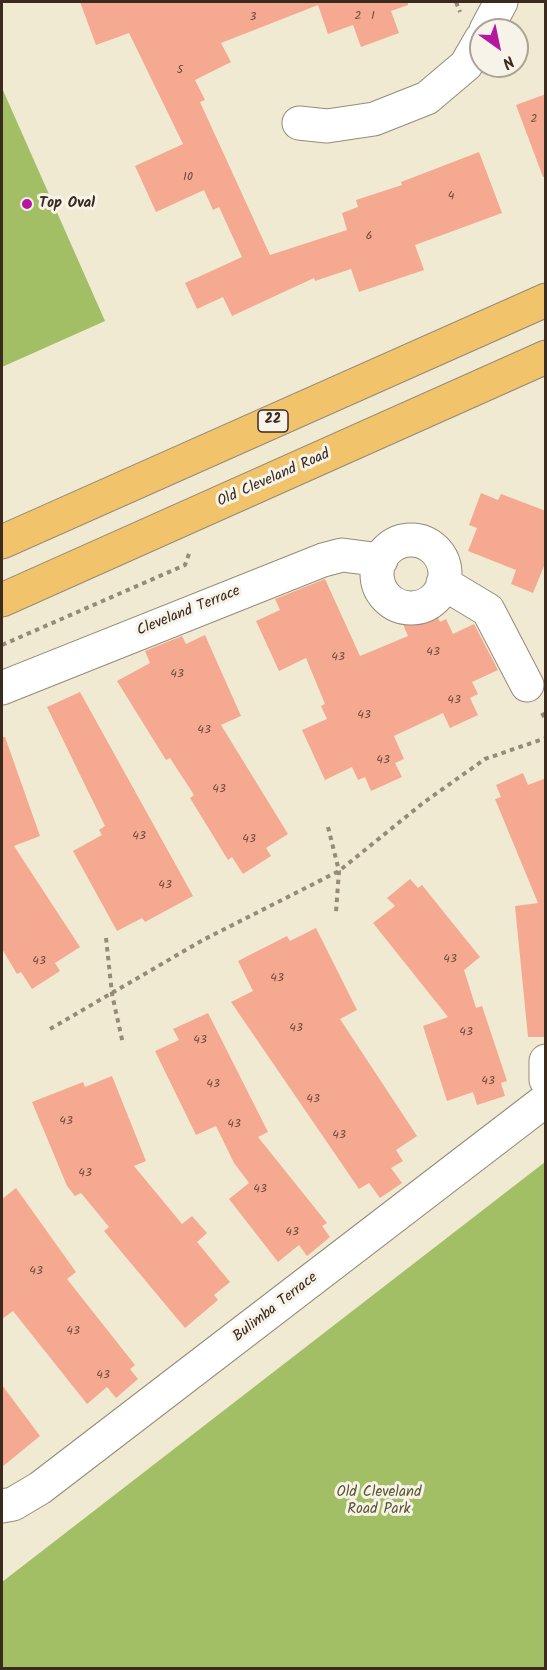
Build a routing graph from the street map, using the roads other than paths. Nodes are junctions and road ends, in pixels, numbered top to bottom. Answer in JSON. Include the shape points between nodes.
{"nodes":[{"id":1,"x":501,"y":2,"type":"edge"},
{"id":2,"x":492,"y":18,"type":"edge"},
{"id":3,"x":469,"y":60,"type":"edge"},
{"id":4,"x":299,"y":123,"type":"dead end"},
{"id":5,"x":546,"y":300,"type":"edge"},
{"id":6,"x":546,"y":357,"type":"edge"},
{"id":7,"x":2,"y":542,"type":"edge"},
{"id":8,"x":381,"y":560,"type":"junction"},
{"id":9,"x":443,"y":583,"type":"junction"},
{"id":10,"x":2,"y":600,"type":"edge"},
{"id":11,"x":528,"y":685,"type":"dead end"},
{"id":12,"x":2,"y":688,"type":"edge"},
{"id":13,"x":546,"y":1062,"type":"edge"},
{"id":14,"x":546,"y":1080,"type":"edge"},
{"id":15,"x":546,"y":1100,"type":"edge"},
{"id":16,"x":2,"y":1506,"type":"edge"}],
"edges":[{"from":1,"to":2,"type":"street"},
{"from":3,"to":4,"type":"street","via":[[428,98],[374,119],[327,126]]},
{"from":5,"to":7,"type":"highway","number":"22"},
{"from":6,"to":10,"type":"highway","name":"Old Cleveland Road"},
{"from":8,"to":9,"type":"street","via":[[401,542],[424,543],[440,557]]},
{"from":8,"to":9,"type":"street","via":[[377,576],[380,587],[395,604],[426,604]]},
{"from":8,"to":12,"type":"street","name":"Cleveland Terrace","via":[[342,555],[323,560]]},
{"from":9,"to":11,"type":"street","via":[[488,610]]},
{"from":13,"to":14,"type":"street"},
{"from":15,"to":16,"type":"street","name":"Bulimba Terrace","via":[[40,1488]]}]}
